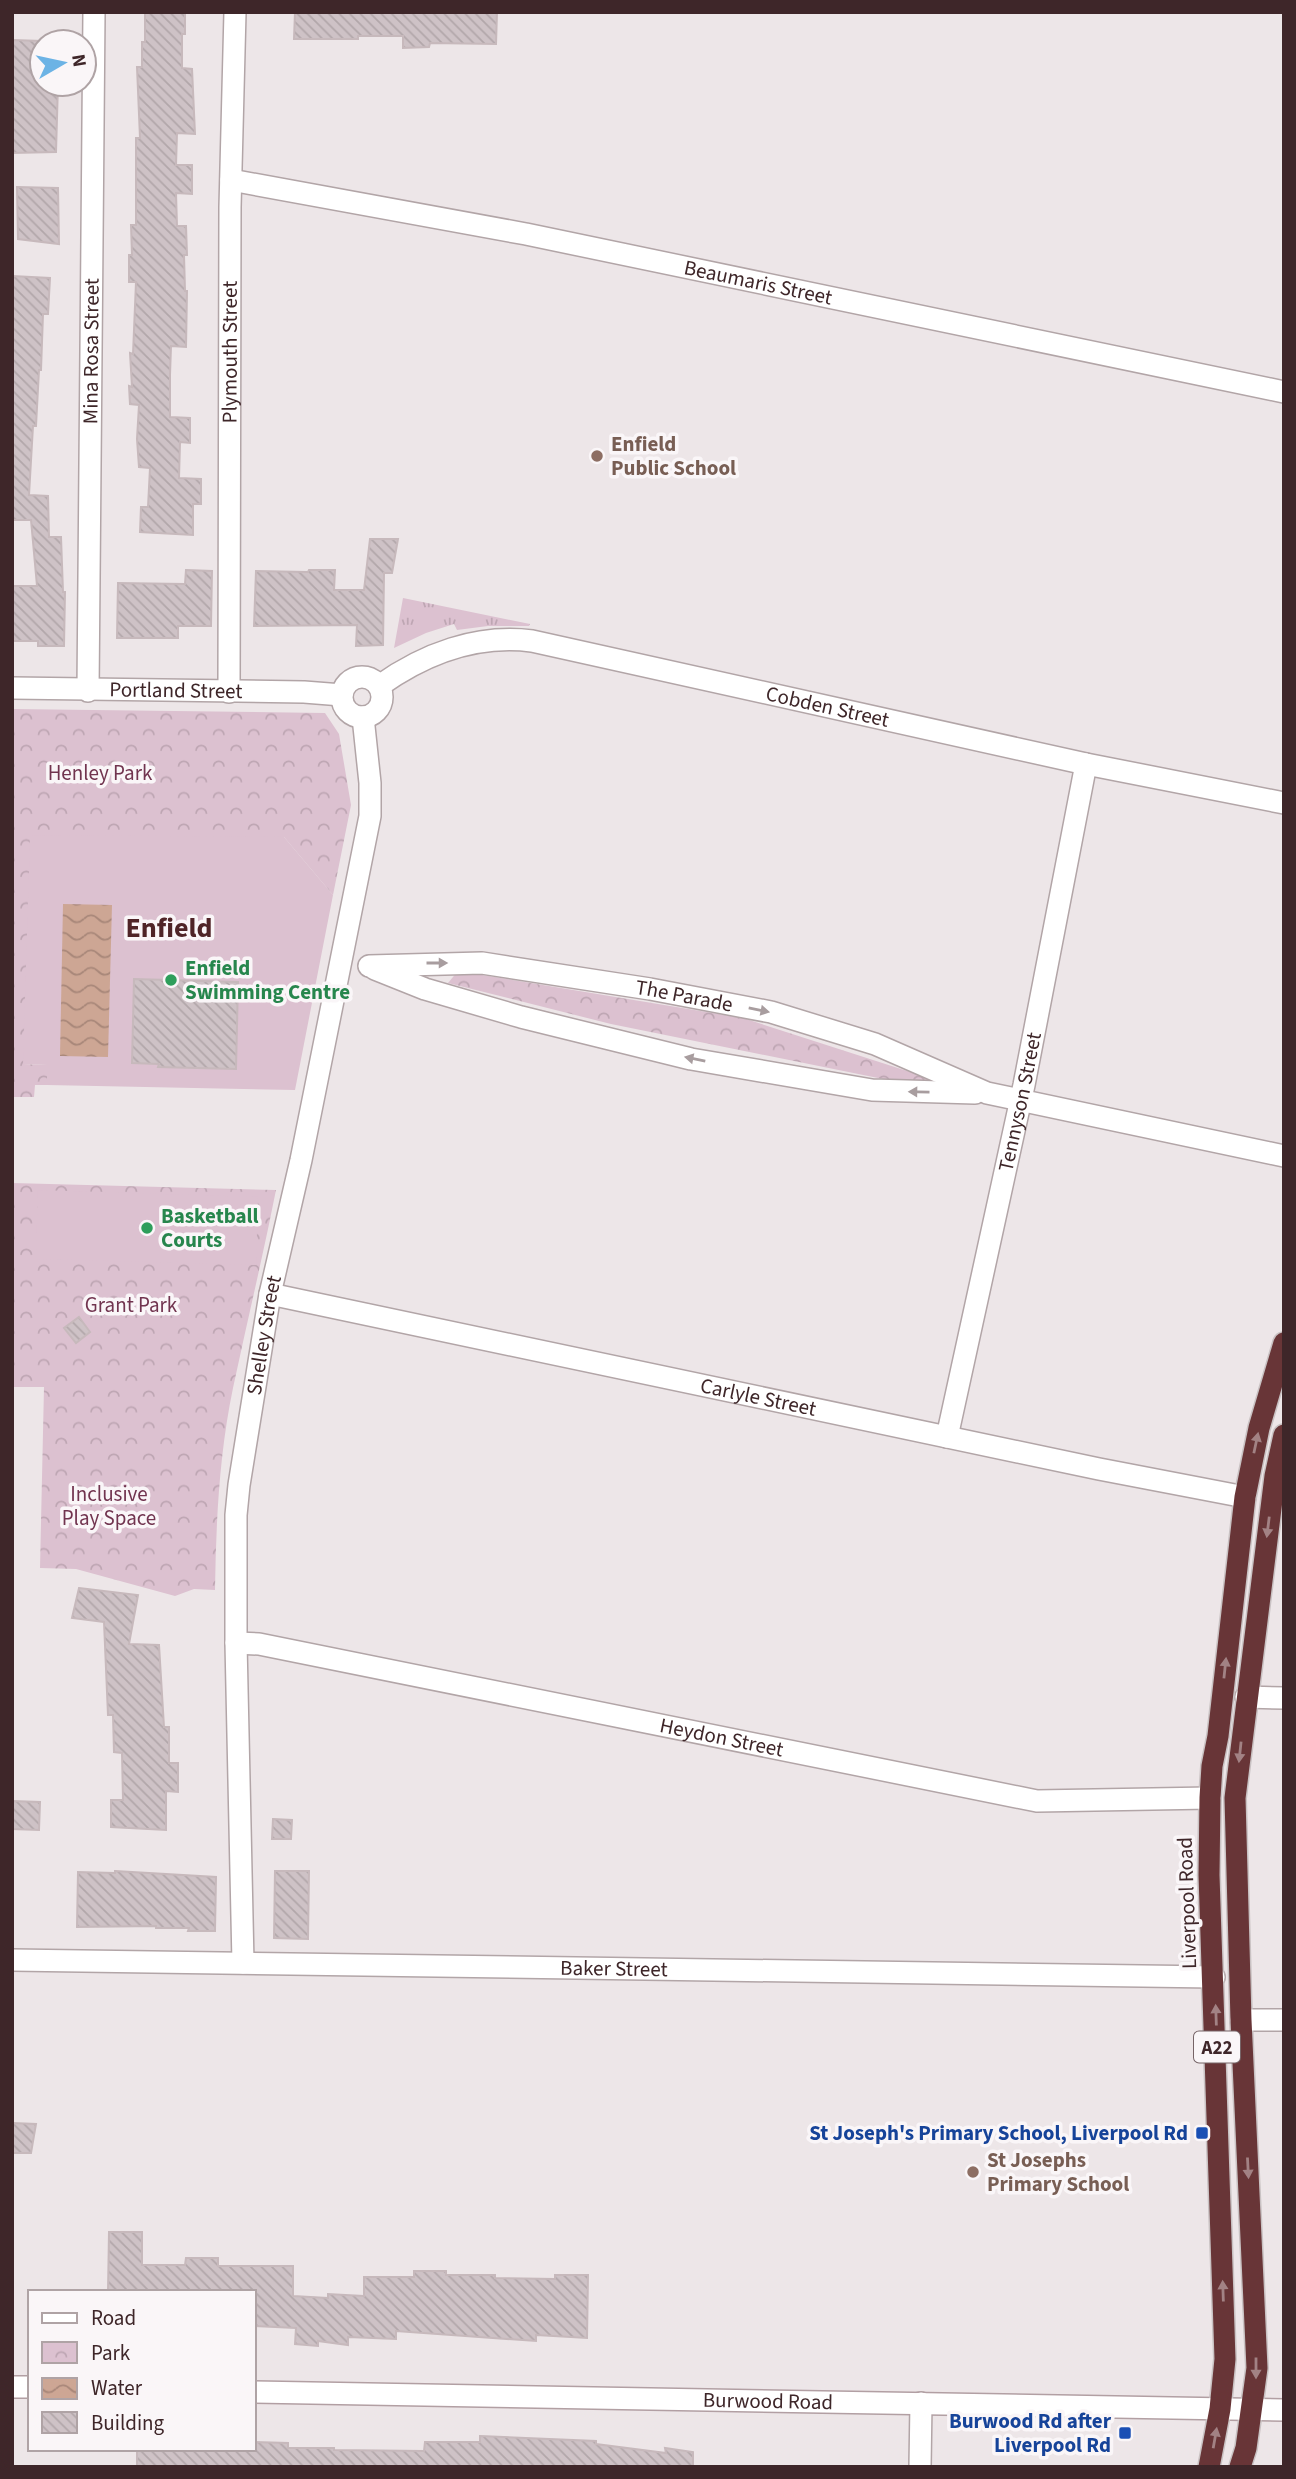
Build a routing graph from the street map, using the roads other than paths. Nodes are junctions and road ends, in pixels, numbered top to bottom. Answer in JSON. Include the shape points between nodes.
{"nodes":[{"id":1,"x":94,"y":12,"type":"edge"},
{"id":2,"x":234,"y":12,"type":"edge"},
{"id":3,"x":231,"y":180,"type":"junction"},
{"id":4,"x":1284,"y":392,"type":"edge"},
{"id":5,"x":379,"y":686,"type":"junction"},
{"id":6,"x":12,"y":688,"type":"edge"},
{"id":7,"x":88,"y":691,"type":"junction"},
{"id":8,"x":229,"y":692,"type":"junction"},
{"id":9,"x":342,"y":695,"type":"junction"},
{"id":10,"x":363,"y":718,"type":"junction"},
{"id":11,"x":1086,"y":764,"type":"junction"},
{"id":12,"x":1284,"y":803,"type":"edge"},
{"id":13,"x":341,"y":959,"type":"junction"},
{"id":14,"x":369,"y":966,"type":"junction"},
{"id":15,"x":988,"y":1093,"type":"junction"},
{"id":16,"x":1021,"y":1101,"type":"junction"},
{"id":17,"x":1284,"y":1156,"type":"edge"},
{"id":18,"x":270,"y":1294,"type":"junction"},
{"id":19,"x":1284,"y":1343,"type":"edge"},
{"id":20,"x":1284,"y":1435,"type":"edge"},
{"id":21,"x":947,"y":1437,"type":"junction"},
{"id":22,"x":1245,"y":1497,"type":"junction"},
{"id":23,"x":236,"y":1643,"type":"junction"},
{"id":24,"x":1246,"y":1697,"type":"junction"},
{"id":25,"x":1284,"y":1698,"type":"edge"},
{"id":26,"x":1210,"y":1798,"type":"junction"},
{"id":27,"x":12,"y":1960,"type":"edge"},
{"id":28,"x":243,"y":1963,"type":"junction"},
{"id":29,"x":1214,"y":1977,"type":"junction"},
{"id":30,"x":1241,"y":2020,"type":"junction"},
{"id":31,"x":1284,"y":2020,"type":"edge"},
{"id":32,"x":256,"y":2392,"type":"edge"},
{"id":33,"x":921,"y":2403,"type":"junction"},
{"id":34,"x":1220,"y":2409,"type":"junction"},
{"id":35,"x":1252,"y":2410,"type":"junction"},
{"id":36,"x":1284,"y":2410,"type":"edge"},
{"id":37,"x":920,"y":2467,"type":"edge"},
{"id":38,"x":1209,"y":2467,"type":"edge"},
{"id":39,"x":1240,"y":2467,"type":"edge"}],
"edges":[{"from":1,"to":7,"type":"street","name":"Mina Rosa Street"},
{"from":2,"to":3,"type":"street","name":"Plymouth Street"},
{"from":3,"to":4,"type":"street","name":"Beaumaris Street","via":[[539,236]]},
{"from":3,"to":8,"type":"street","name":"Plymouth Street"},
{"from":5,"to":9,"type":"street","via":[[369,678],[357,677]]},
{"from":5,"to":10,"type":"street","via":[[380,706]]},
{"from":5,"to":11,"type":"street","name":"Cobden Street","via":[[453,648],[509,638]]},
{"from":6,"to":7,"type":"street","name":"Portland Street"},
{"from":7,"to":8,"type":"street","name":"Portland Street"},
{"from":8,"to":9,"type":"street","name":"Portland Street"},
{"from":9,"to":10,"type":"street","via":[[348,711]]},
{"from":10,"to":13,"type":"street","name":"Shelley Street","via":[[370,816]]},
{"from":11,"to":12,"type":"street","name":"Cobden Street"},
{"from":11,"to":16,"type":"street","name":"Tennyson Street"},
{"from":13,"to":14,"type":"street","name":"The Parade"},
{"from":13,"to":18,"type":"street","name":"Shelley Street"},
{"from":15,"to":14,"type":"street","name":"The Parade","one_way":true,"via":[[872,1090],[691,1059],[521,1017],[425,989]]},
{"from":14,"to":15,"type":"street","name":"The Parade","one_way":true,"via":[[482,963],[771,1012],[875,1044]]},
{"from":15,"to":16,"type":"street","name":"The Parade"},
{"from":16,"to":17,"type":"street","name":"The Parade"},
{"from":16,"to":21,"type":"street","name":"Tennyson Street"},
{"from":18,"to":21,"type":"street","name":"Carlyle Street"},
{"from":18,"to":23,"type":"street","name":"Shelley Street","via":[[237,1505]]},
{"from":22,"to":19,"type":"highway","name":"Liverpool Road","number":"A22","one_way":true},
{"from":20,"to":24,"type":"highway","number":"A22","one_way":true},
{"from":21,"to":22,"type":"street","name":"Carlyle Street"},
{"from":26,"to":22,"type":"highway","name":"Liverpool Road","number":"A22","one_way":true},
{"from":23,"to":26,"type":"street","name":"Heydon Street","via":[[1037,1801]]},
{"from":23,"to":28,"type":"street","name":"Shelley Street"},
{"from":24,"to":25,"type":"street"},
{"from":24,"to":30,"type":"highway","number":"A22","one_way":true,"via":[[1234,1828]]},
{"from":26,"to":29,"type":"highway","name":"Liverpool Road","number":"A22"},
{"from":27,"to":28,"type":"street","name":"Baker Street"},
{"from":28,"to":29,"type":"street","name":"Baker Street"},
{"from":34,"to":29,"type":"highway","name":"Liverpool Road","number":"A22","one_way":true,"via":[[1225,2359]]},
{"from":30,"to":31,"type":"street"},
{"from":30,"to":35,"type":"highway","number":"A22","one_way":true,"via":[[1257,2368]]},
{"from":32,"to":33,"type":"street","name":"Burwood Road"},
{"from":33,"to":34,"type":"street","name":"Burwood Road"},
{"from":33,"to":37,"type":"street"},
{"from":34,"to":35,"type":"street","name":"Burwood Road"},
{"from":38,"to":34,"type":"highway","name":"Liverpool Road","number":"A22","one_way":true},
{"from":35,"to":36,"type":"street","name":"Burwood Road"},
{"from":35,"to":39,"type":"highway","number":"A22"}]}
